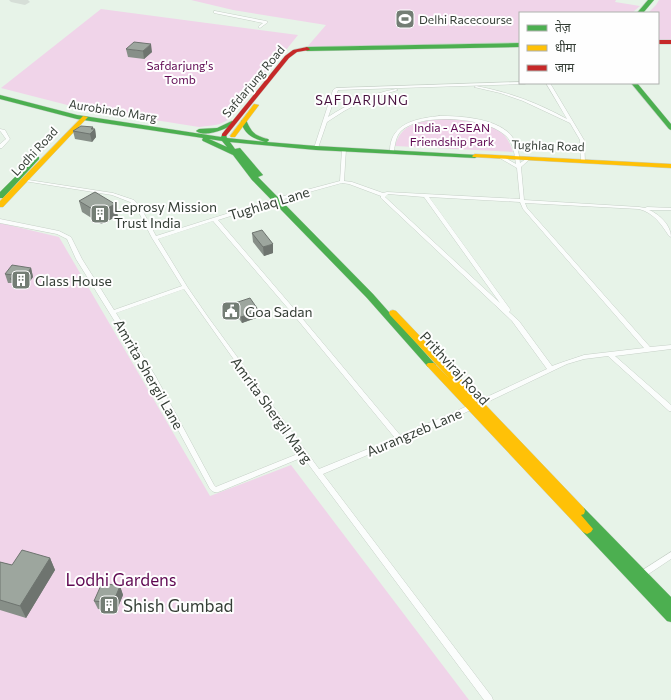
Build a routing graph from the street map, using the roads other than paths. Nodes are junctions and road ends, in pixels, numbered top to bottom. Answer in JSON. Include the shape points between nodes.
{"nodes":[{"id":1,"x":651,"y":0,"type":"edge"},
{"id":2,"x":656,"y":0,"type":"edge"},
{"id":3,"x":215,"y":12,"type":"dead end"},
{"id":4,"x":641,"y":12,"type":"edge"},
{"id":5,"x":646,"y":12,"type":"edge"},
{"id":6,"x":266,"y":22,"type":"junction"},
{"id":7,"x":272,"y":23,"type":"dead end"},
{"id":8,"x":260,"y":27,"type":"dead end"},
{"id":9,"x":659,"y":44,"type":"edge"},
{"id":10,"x":671,"y":44,"type":"edge"},
{"id":11,"x":519,"y":46,"type":"edge"},
{"id":12,"x":519,"y":83,"type":"edge"},
{"id":13,"x":549,"y":84,"type":"edge"},
{"id":14,"x":635,"y":84,"type":"edge"},
{"id":15,"x":640,"y":84,"type":"edge"},
{"id":16,"x":462,"y":85,"type":"junction"},
{"id":17,"x":409,"y":87,"type":"junction"},
{"id":18,"x":0,"y":96,"type":"edge"},
{"id":19,"x":82,"y":116,"type":"junction"},
{"id":20,"x":239,"y":121,"type":"junction"},
{"id":21,"x":326,"y":122,"type":"junction"},
{"id":22,"x":570,"y":122,"type":"junction"},
{"id":23,"x":671,"y":122,"type":"edge"},
{"id":24,"x":671,"y":128,"type":"edge"},
{"id":25,"x":0,"y":130,"type":"edge"},
{"id":26,"x":196,"y":133,"type":"junction"},
{"id":27,"x":231,"y":142,"type":"junction"},
{"id":28,"x":264,"y":144,"type":"junction"},
{"id":29,"x":317,"y":146,"type":"junction"},
{"id":30,"x":0,"y":148,"type":"edge"},
{"id":31,"x":344,"y":149,"type":"junction"},
{"id":32,"x":392,"y":150,"type":"junction"},
{"id":33,"x":516,"y":156,"type":"junction"},
{"id":34,"x":500,"y":157,"type":"junction"},
{"id":35,"x":529,"y":158,"type":"junction"},
{"id":36,"x":583,"y":159,"type":"junction"},
{"id":37,"x":250,"y":161,"type":"junction"},
{"id":38,"x":671,"y":163,"type":"edge"},
{"id":39,"x":671,"y":166,"type":"edge"},
{"id":40,"x":518,"y":167,"type":"junction"},
{"id":41,"x":24,"y":180,"type":"junction"},
{"id":42,"x":342,"y":182,"type":"junction"},
{"id":43,"x":383,"y":194,"type":"junction"},
{"id":44,"x":425,"y":195,"type":"junction"},
{"id":45,"x":0,"y":196,"type":"edge"},
{"id":46,"x":280,"y":199,"type":"junction"},
{"id":47,"x":522,"y":200,"type":"junction"},
{"id":48,"x":0,"y":205,"type":"edge"},
{"id":49,"x":639,"y":208,"type":"junction"},
{"id":50,"x":671,"y":209,"type":"edge"},
{"id":51,"x":214,"y":219,"type":"junction"},
{"id":52,"x":0,"y":221,"type":"edge"},
{"id":53,"x":671,"y":235,"type":"edge"},
{"id":54,"x":155,"y":238,"type":"junction"},
{"id":55,"x":185,"y":287,"type":"junction"},
{"id":56,"x":113,"y":312,"type":"junction"},
{"id":57,"x":516,"y":322,"type":"junction"},
{"id":58,"x":671,"y":347,"type":"edge"},
{"id":59,"x":648,"y":349,"type":"junction"},
{"id":60,"x":608,"y":354,"type":"junction"},
{"id":61,"x":551,"y":369,"type":"junction"},
{"id":62,"x":475,"y":405,"type":"junction"},
{"id":63,"x":671,"y":409,"type":"edge"},
{"id":64,"x":399,"y":438,"type":"junction"},
{"id":65,"x":304,"y":454,"type":"junction"},
{"id":66,"x":318,"y":473,"type":"junction"},
{"id":67,"x":671,"y":555,"type":"edge"},
{"id":68,"x":641,"y":575,"type":"junction"},
{"id":69,"x":671,"y":605,"type":"edge"},
{"id":70,"x":671,"y":617,"type":"edge"},
{"id":71,"x":490,"y":700,"type":"edge"}],
"edges":[{"from":1,"to":4,"type":"main road"},
{"from":2,"to":5,"type":"main road"},
{"from":3,"to":6,"type":"street"},
{"from":6,"to":7,"type":"street"},
{"from":6,"to":8,"type":"street"},
{"from":9,"to":10,"type":"main road"},
{"from":11,"to":20,"type":"main road","name":"Safdarjung Road","via":[[295,51],[290,53]]},
{"from":12,"to":16,"type":"street"},
{"from":13,"to":22,"type":"street"},
{"from":14,"to":24,"type":"main road"},
{"from":15,"to":23,"type":"main road"},
{"from":16,"to":17,"type":"street"},
{"from":16,"to":22,"type":"street","via":[[515,96]]},
{"from":17,"to":21,"type":"street","via":[[360,100]]},
{"from":17,"to":21,"type":"street","via":[[337,89]]},
{"from":18,"to":19,"type":"main road","name":"Aurobindo Marg"},
{"from":19,"to":26,"type":"main road","name":"Aurobindo Marg"},
{"from":19,"to":41,"type":"main road","name":"Lodhi Road"},
{"from":19,"to":45,"type":"main road","name":"Lodhi Road"},
{"from":20,"to":26,"type":"main road","via":[[218,130]]},
{"from":20,"to":27,"type":"main road","name":"Safdarjung Road"},
{"from":20,"to":28,"type":"main road","via":[[248,133]]},
{"from":21,"to":29,"type":"street"},
{"from":22,"to":36,"type":"street","via":[[582,140]]},
{"from":25,"to":30,"type":"street","via":[[8,139]]},
{"from":26,"to":27,"type":"main road","name":"Aurobindo Marg"},
{"from":26,"to":27,"type":"main road"},
{"from":27,"to":28,"type":"main road","name":"Tughlaq Road"},
{"from":27,"to":37,"type":"main road","name":"Prithviraj Road"},
{"from":27,"to":46,"type":"main road","name":"Prithviraj Road","via":[[255,178]]},
{"from":28,"to":29,"type":"main road","name":"Tughlaq Road"},
{"from":28,"to":37,"type":"main road","via":[[249,151]]},
{"from":29,"to":31,"type":"main road","name":"Tughlaq Road"},
{"from":29,"to":32,"type":"main road","name":"Tughlaq Road"},
{"from":31,"to":32,"type":"main road","name":"Tughlaq Road"},
{"from":31,"to":42,"type":"street"},
{"from":32,"to":33,"type":"main road","name":"Tughlaq Road"},
{"from":32,"to":33,"type":"street","via":[[396,135],[406,126],[421,120],[446,117],[473,120],[507,134],[513,142]]},
{"from":32,"to":34,"type":"main road","name":"Tughlaq Road"},
{"from":33,"to":34,"type":"main road","name":"Tughlaq Road"},
{"from":33,"to":35,"type":"main road","name":"Tughlaq Road"},
{"from":33,"to":36,"type":"main road","name":"Tughlaq Road"},
{"from":33,"to":40,"type":"street"},
{"from":34,"to":40,"type":"street"},
{"from":35,"to":36,"type":"main road","name":"Tughlaq Road"},
{"from":35,"to":40,"type":"street"},
{"from":36,"to":38,"type":"main road","name":"Tughlaq Road"},
{"from":36,"to":39,"type":"main road","name":"Tughlaq Road"},
{"from":37,"to":46,"type":"main road","name":"Prithviraj Road"},
{"from":40,"to":47,"type":"street"},
{"from":41,"to":48,"type":"main road","name":"Lodhi Road"},
{"from":41,"to":54,"type":"street","name":"Amrita Shergil Marg","via":[[124,197],[138,206]]},
{"from":42,"to":43,"type":"street","name":"Tughlaq Lane"},
{"from":42,"to":46,"type":"street","name":"Tughlaq Lane"},
{"from":43,"to":44,"type":"street"},
{"from":43,"to":57,"type":"street","via":[[383,197]]},
{"from":44,"to":47,"type":"street"},
{"from":44,"to":57,"type":"street"},
{"from":46,"to":51,"type":"street","name":"Tughlaq Lane"},
{"from":46,"to":62,"type":"main road","name":"Prithviraj Road"},
{"from":47,"to":49,"type":"street"},
{"from":47,"to":59,"type":"street","via":[[525,208]]},
{"from":49,"to":50,"type":"street"},
{"from":49,"to":53,"type":"street","via":[[657,215]]},
{"from":51,"to":54,"type":"street","name":"Tughlaq Lane"},
{"from":51,"to":64,"type":"street"},
{"from":52,"to":56,"type":"street","name":"Amrita Shergil Lane","via":[[66,236]]},
{"from":54,"to":55,"type":"street","name":"Amrita Shergil Marg"},
{"from":55,"to":56,"type":"street"},
{"from":55,"to":65,"type":"street","name":"Amrita Shergil Marg"},
{"from":56,"to":65,"type":"street","name":"Amrita Shergil Lane","via":[[153,377],[215,490]]},
{"from":57,"to":61,"type":"street"},
{"from":58,"to":59,"type":"street","name":"Aurangzeb Lane"},
{"from":59,"to":60,"type":"street","name":"Aurangzeb Lane"},
{"from":60,"to":61,"type":"street","name":"Aurangzeb Lane","via":[[584,357]]},
{"from":60,"to":63,"type":"street"},
{"from":61,"to":62,"type":"street","name":"Aurangzeb Lane"},
{"from":62,"to":64,"type":"street","name":"Aurangzeb Lane"},
{"from":62,"to":68,"type":"main road","name":"Prithviraj Road"},
{"from":62,"to":70,"type":"main road","name":"Prithviraj Road","via":[[537,478]]},
{"from":64,"to":66,"type":"street","name":"Aurangzeb Lane"},
{"from":65,"to":66,"type":"street","name":"Amrita Shergil Marg"},
{"from":66,"to":71,"type":"street","name":"Amrita Shergil Marg"},
{"from":67,"to":68,"type":"street"},
{"from":68,"to":69,"type":"main road","name":"Prithviraj Road"}]}
